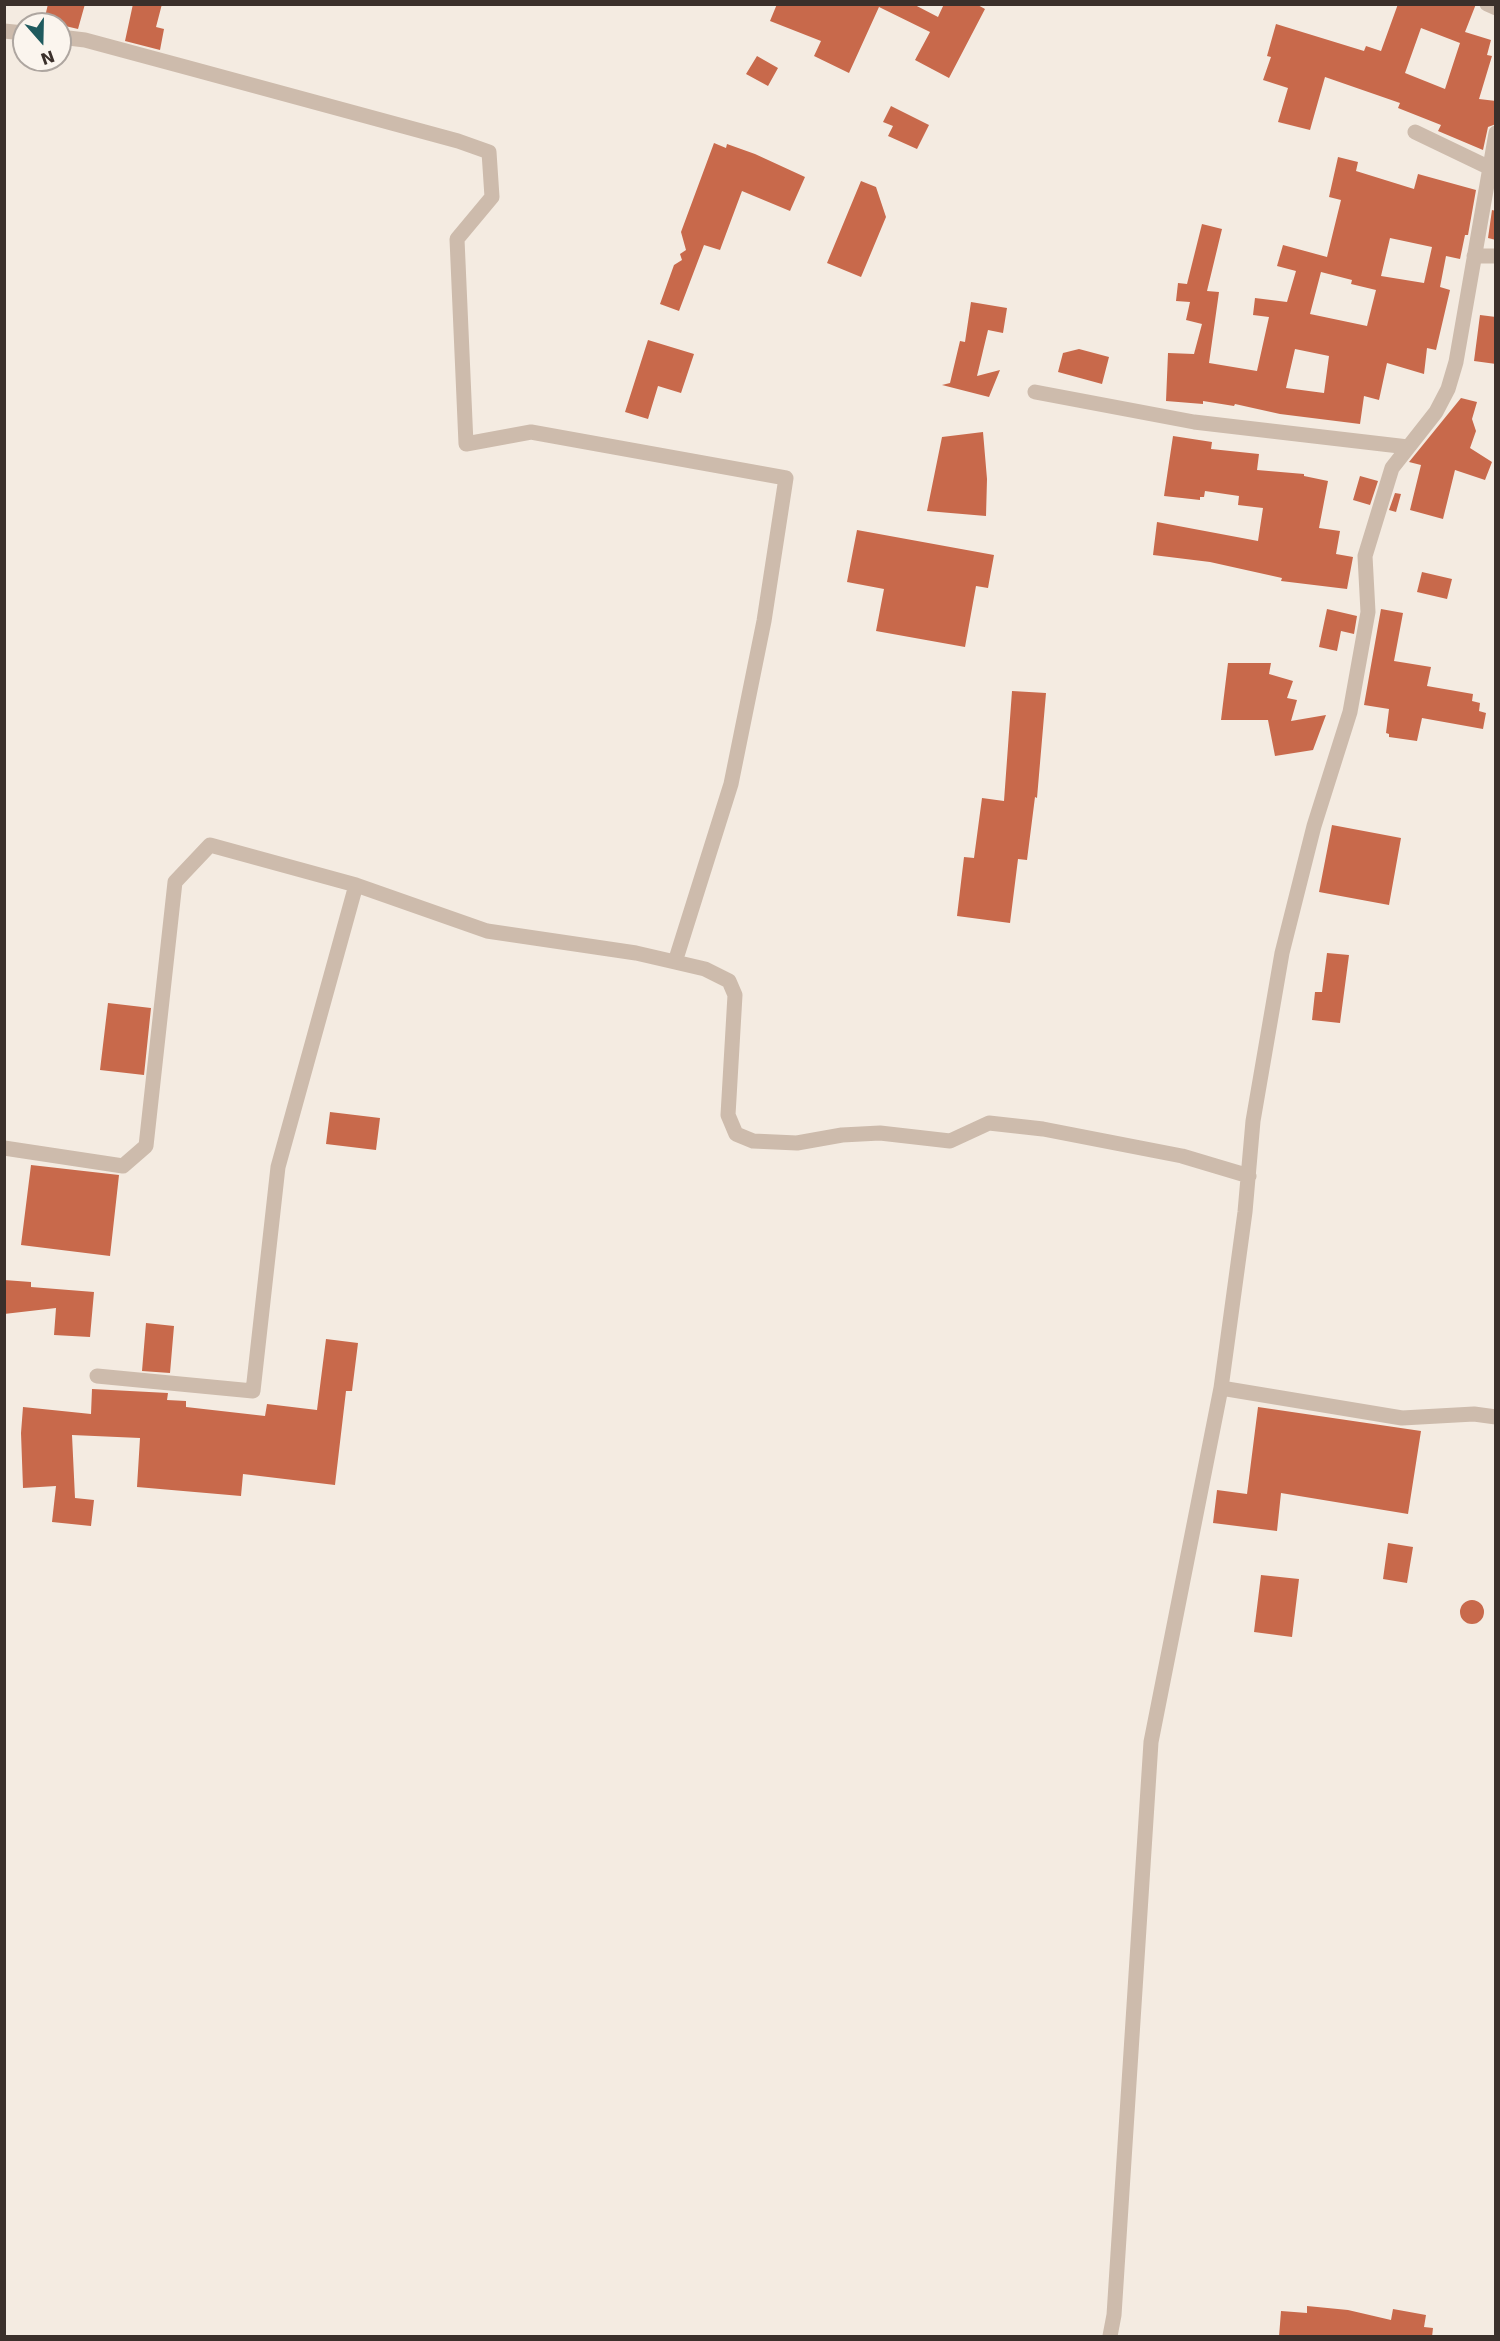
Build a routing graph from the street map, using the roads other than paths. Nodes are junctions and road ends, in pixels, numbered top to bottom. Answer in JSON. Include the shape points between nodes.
{"nodes":[{"id":1,"x":1487,"y":4,"type":"edge"},
{"id":2,"x":1496,"y":8,"type":"edge"},
{"id":3,"x":72,"y":38,"type":"edge"},
{"id":4,"x":1415,"y":132,"type":"dead end"},
{"id":5,"x":1496,"y":134,"type":"edge"},
{"id":6,"x":1490,"y":168,"type":"junction"},
{"id":7,"x":1474,"y":256,"type":"junction"},
{"id":8,"x":1496,"y":256,"type":"edge"},
{"id":9,"x":1035,"y":392,"type":"dead end"},
{"id":10,"x":1408,"y":447,"type":"junction"},
{"id":11,"x":356,"y":885,"type":"junction"},
{"id":12,"x":675,"y":962,"type":"junction"},
{"id":13,"x":4,"y":1148,"type":"edge"},
{"id":14,"x":1248,"y":1176,"type":"junction"},
{"id":15,"x":97,"y":1376,"type":"dead end"},
{"id":16,"x":1221,"y":1388,"type":"junction"},
{"id":17,"x":1496,"y":1417,"type":"edge"},
{"id":18,"x":1110,"y":2337,"type":"edge"}],
"edges":[{"from":1,"to":2,"type":"street"},
{"from":3,"to":12,"type":"street","via":[[489,152],[492,197],[457,238],[466,444],[531,432],[786,478],[764,621],[731,784]]},
{"from":4,"to":6,"type":"street"},
{"from":5,"to":6,"type":"street"},
{"from":6,"to":7,"type":"street"},
{"from":7,"to":8,"type":"street"},
{"from":7,"to":10,"type":"street","via":[[1448,388],[1436,412]]},
{"from":9,"to":10,"type":"street","via":[[1194,422]]},
{"from":10,"to":14,"type":"street","via":[[1392,468],[1365,556],[1368,612],[1350,712],[1314,826],[1282,953],[1253,1121]]},
{"from":11,"to":12,"type":"street","via":[[487,931]]},
{"from":11,"to":13,"type":"street","via":[[210,845],[175,882],[146,1146],[123,1166]]},
{"from":11,"to":15,"type":"street","via":[[278,1167],[253,1391]]},
{"from":12,"to":14,"type":"street","via":[[705,969],[729,981],[735,995],[728,1114],[736,1134],[753,1141],[797,1143],[880,1133],[950,1141],[989,1123],[1043,1129],[1182,1156]]},
{"from":14,"to":16,"type":"street"},
{"from":16,"to":17,"type":"street","via":[[1402,1418],[1474,1414]]},
{"from":16,"to":18,"type":"street","via":[[1151,1742]]}]}
